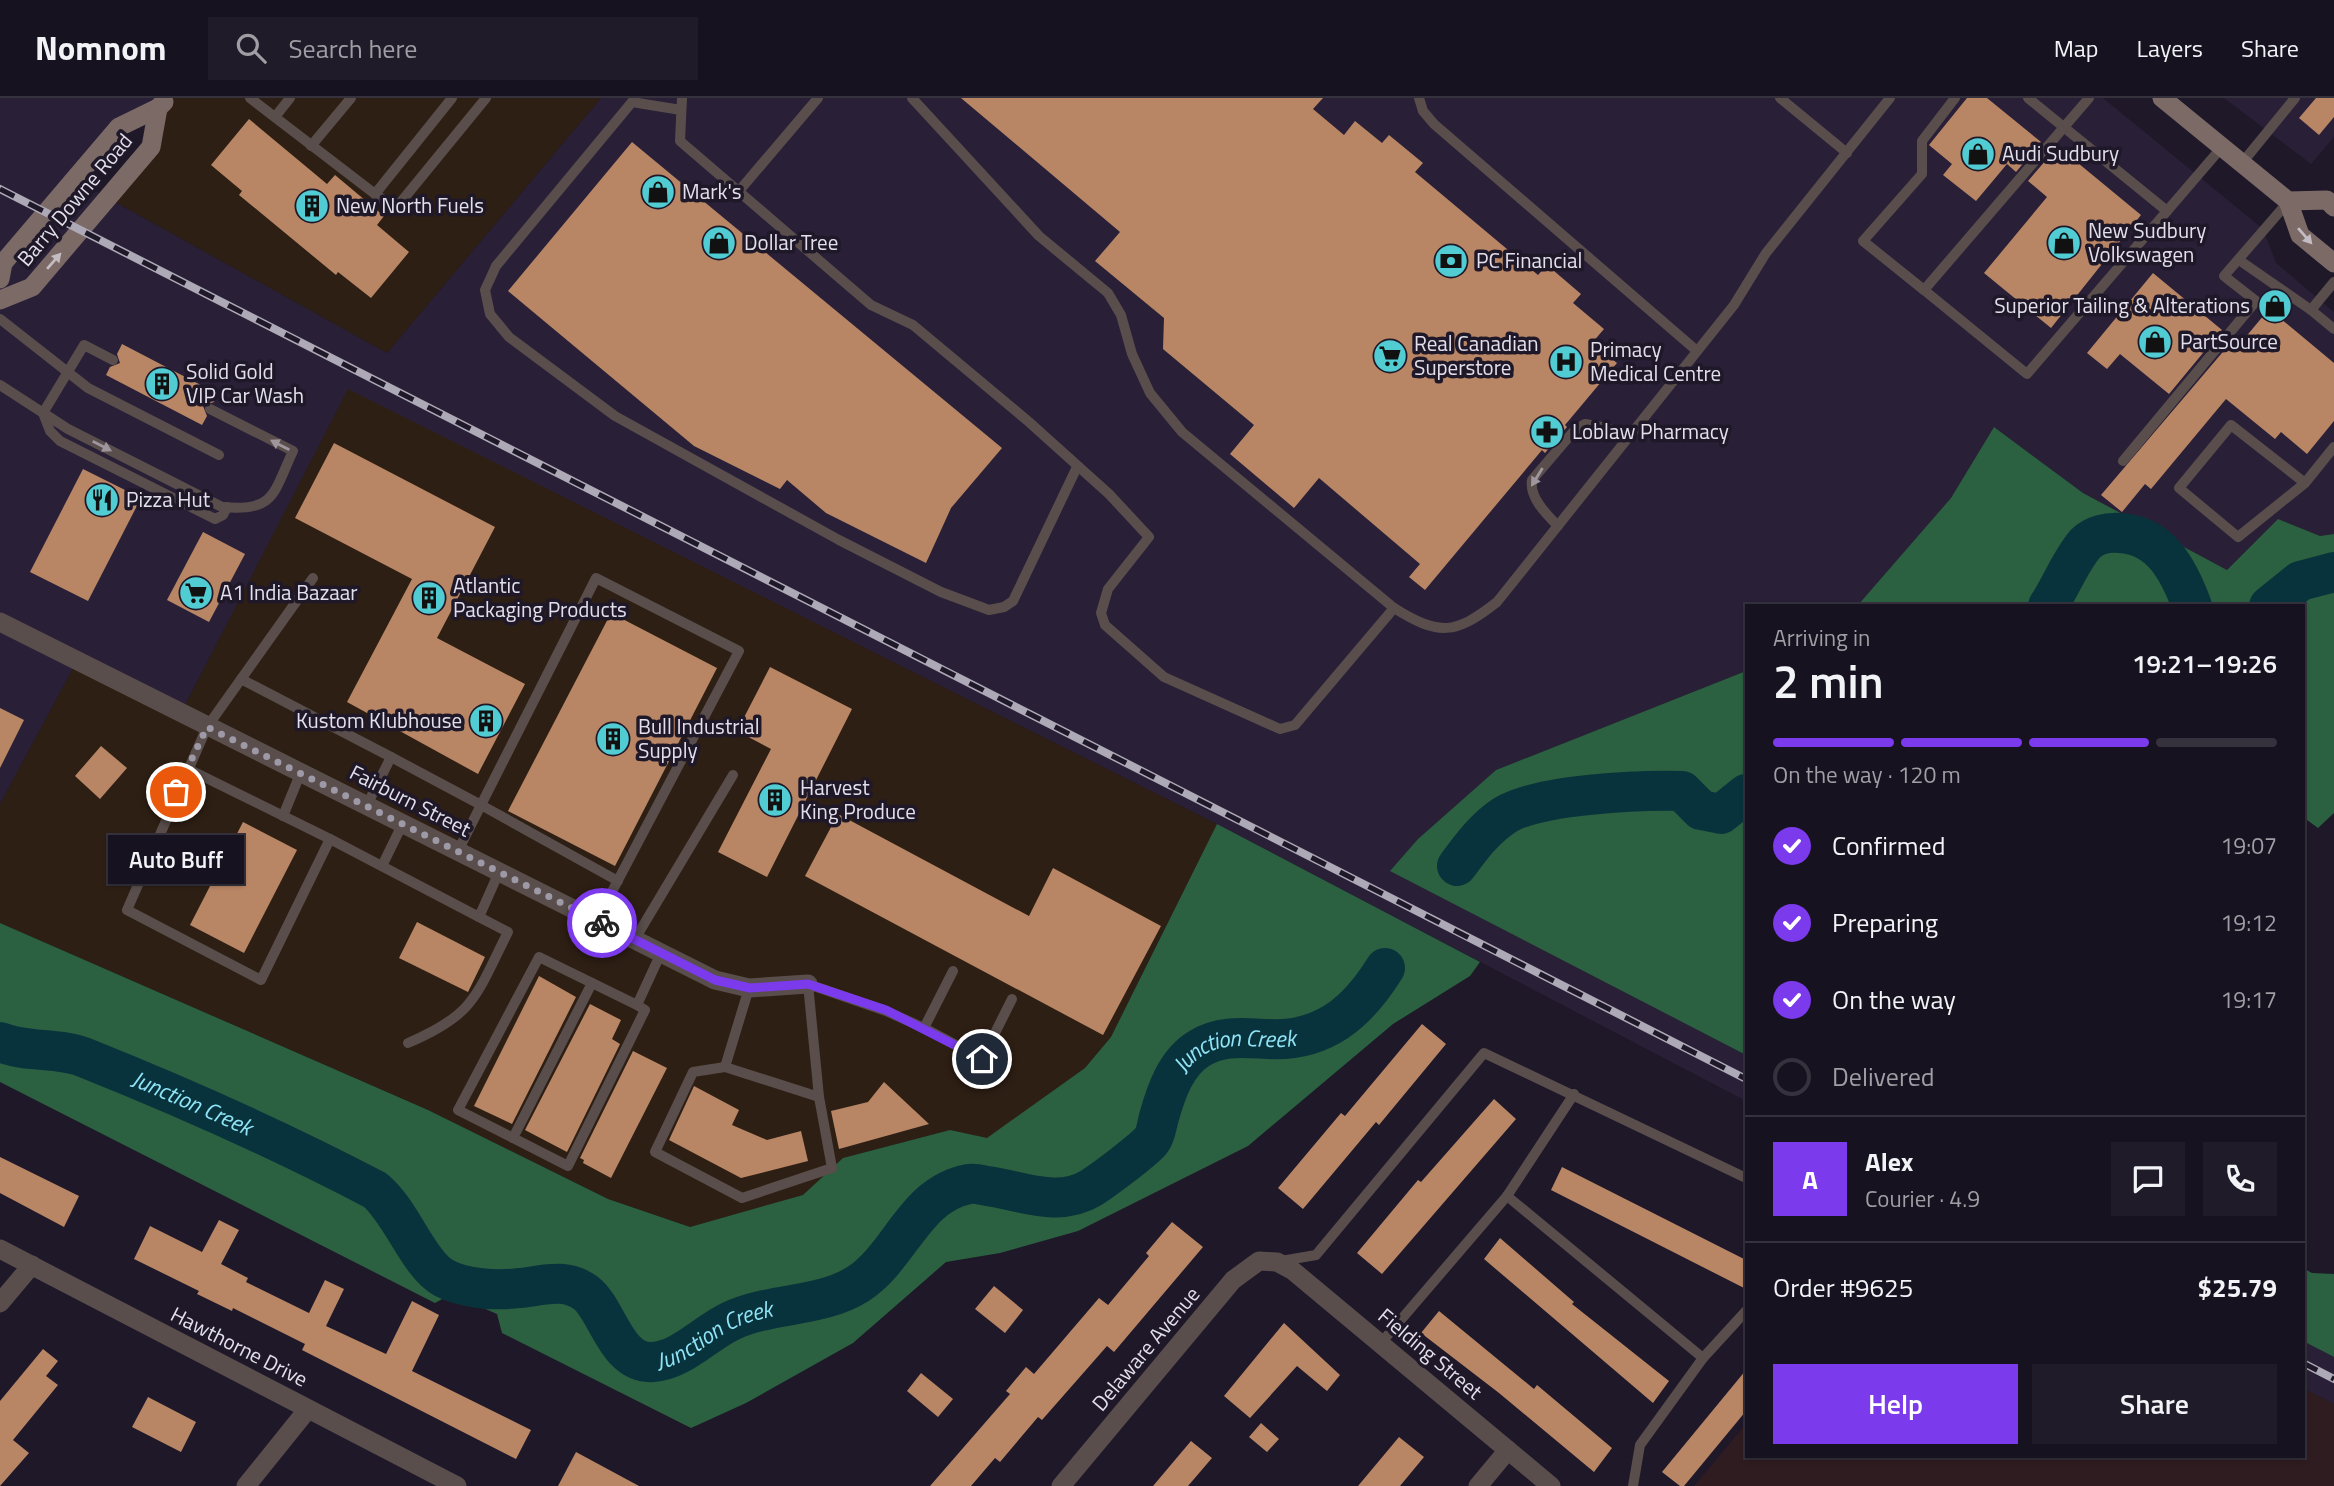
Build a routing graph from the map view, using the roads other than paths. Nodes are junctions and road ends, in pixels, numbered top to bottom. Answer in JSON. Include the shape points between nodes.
{"nodes":[{"id":1,"x":250,"y":98,"type":"edge"},
{"id":2,"x":290,"y":98,"type":"edge"},
{"id":3,"x":351,"y":98,"type":"edge"},
{"id":4,"x":452,"y":98,"type":"edge"},
{"id":5,"x":486,"y":98,"type":"edge"},
{"id":6,"x":682,"y":98,"type":"edge"},
{"id":7,"x":818,"y":98,"type":"edge"},
{"id":8,"x":912,"y":98,"type":"edge"},
{"id":9,"x":1419,"y":98,"type":"edge"},
{"id":10,"x":1780,"y":98,"type":"edge"},
{"id":11,"x":1890,"y":98,"type":"edge"},
{"id":12,"x":1955,"y":98,"type":"edge"},
{"id":13,"x":2028,"y":98,"type":"edge"},
{"id":14,"x":2089,"y":98,"type":"edge"},
{"id":15,"x":2162,"y":98,"type":"edge"},
{"id":16,"x":2295,"y":98,"type":"edge"},
{"id":17,"x":162,"y":103,"type":"edge"},
{"id":18,"x":681,"y":110,"type":"junction"},
{"id":19,"x":275,"y":117,"type":"junction"},
{"id":20,"x":2064,"y":127,"type":"junction"},
{"id":21,"x":312,"y":146,"type":"junction"},
{"id":22,"x":2222,"y":147,"type":"junction"},
{"id":23,"x":1847,"y":153,"type":"junction"},
{"id":24,"x":2242,"y":163,"type":"junction"},
{"id":25,"x":739,"y":191,"type":"junction"},
{"id":26,"x":375,"y":194,"type":"junction"},
{"id":27,"x":2288,"y":201,"type":"junction"},
{"id":28,"x":2334,"y":207,"type":"edge"},
{"id":29,"x":2167,"y":211,"type":"junction"},
{"id":30,"x":2239,"y":260,"type":"junction"},
{"id":31,"x":2334,"y":263,"type":"edge"},
{"id":32,"x":0,"y":279,"type":"edge"},
{"id":33,"x":2334,"y":282,"type":"edge"},
{"id":34,"x":1924,"y":290,"type":"junction"},
{"id":35,"x":0,"y":300,"type":"edge"},
{"id":36,"x":2311,"y":310,"type":"junction"},
{"id":37,"x":0,"y":319,"type":"edge"},
{"id":38,"x":2334,"y":329,"type":"edge"},
{"id":39,"x":1697,"y":351,"type":"junction"},
{"id":40,"x":113,"y":360,"type":"dead end"},
{"id":41,"x":68,"y":371,"type":"junction"},
{"id":42,"x":0,"y":385,"type":"edge"},
{"id":43,"x":210,"y":409,"type":"dead end"},
{"id":44,"x":43,"y":413,"type":"junction"},
{"id":45,"x":1625,"y":440,"type":"junction"},
{"id":46,"x":2334,"y":447,"type":"edge"},
{"id":47,"x":219,"y":455,"type":"dead end"},
{"id":48,"x":2123,"y":461,"type":"dead end"},
{"id":49,"x":1077,"y":467,"type":"junction"},
{"id":50,"x":2305,"y":483,"type":"junction"},
{"id":51,"x":227,"y":507,"type":"junction"},
{"id":52,"x":1558,"y":526,"type":"junction"},
{"id":53,"x":313,"y":578,"type":"dead end"},
{"id":54,"x":1394,"y":608,"type":"junction"},
{"id":55,"x":0,"y":622,"type":"edge"},
{"id":56,"x":241,"y":679,"type":"junction"},
{"id":57,"x":207,"y":727,"type":"junction"},
{"id":58,"x":391,"y":757,"type":"junction"},
{"id":59,"x":186,"y":768,"type":"junction"},
{"id":60,"x":301,"y":772,"type":"junction"},
{"id":61,"x":733,"y":775,"type":"dead end"},
{"id":62,"x":481,"y":805,"type":"junction"},
{"id":63,"x":367,"y":806,"type":"junction"},
{"id":64,"x":283,"y":816,"type":"junction"},
{"id":65,"x":403,"y":823,"type":"junction"},
{"id":66,"x":330,"y":839,"type":"junction"},
{"id":67,"x":458,"y":851,"type":"junction"},
{"id":68,"x":382,"y":866,"type":"junction"},
{"id":69,"x":499,"y":872,"type":"junction"},
{"id":70,"x":618,"y":881,"type":"junction"},
{"id":71,"x":479,"y":917,"type":"junction"},
{"id":72,"x":597,"y":920,"type":"junction"},
{"id":73,"x":635,"y":939,"type":"junction"},
{"id":74,"x":661,"y":953,"type":"junction"},
{"id":75,"x":953,"y":971,"type":"dead end"},
{"id":76,"x":592,"y":983,"type":"junction"},
{"id":77,"x":808,"y":984,"type":"junction"},
{"id":78,"x":750,"y":988,"type":"junction"},
{"id":79,"x":1012,"y":999,"type":"dead end"},
{"id":80,"x":637,"y":1005,"type":"junction"},
{"id":81,"x":924,"y":1028,"type":"junction"},
{"id":82,"x":408,"y":1043,"type":"dead end"},
{"id":83,"x":725,"y":1067,"type":"junction"},
{"id":84,"x":1574,"y":1094,"type":"junction"},
{"id":85,"x":819,"y":1097,"type":"junction"},
{"id":86,"x":513,"y":1138,"type":"junction"},
{"id":87,"x":1745,"y":1178,"type":"edge"},
{"id":88,"x":1507,"y":1196,"type":"junction"},
{"id":89,"x":0,"y":1249,"type":"edge"},
{"id":90,"x":1277,"y":1262,"type":"junction"},
{"id":91,"x":32,"y":1265,"type":"junction"},
{"id":92,"x":0,"y":1303,"type":"edge"},
{"id":93,"x":1745,"y":1312,"type":"edge"},
{"id":94,"x":1381,"y":1343,"type":"junction"},
{"id":95,"x":1703,"y":1358,"type":"junction"},
{"id":96,"x":309,"y":1409,"type":"junction"},
{"id":97,"x":1508,"y":1450,"type":"junction"},
{"id":98,"x":246,"y":1486,"type":"edge"},
{"id":99,"x":457,"y":1486,"type":"edge"},
{"id":100,"x":1061,"y":1486,"type":"edge"},
{"id":101,"x":1478,"y":1486,"type":"edge"},
{"id":102,"x":1551,"y":1486,"type":"edge"},
{"id":103,"x":1633,"y":1486,"type":"edge"}],
"edges":[{"from":1,"to":19,"type":"lane"},
{"from":2,"to":19,"type":"lane"},
{"from":3,"to":21,"type":"lane"},
{"from":4,"to":26,"type":"lane"},
{"from":5,"to":26,"type":"lane","via":[[396,208]]},
{"from":6,"to":18,"type":"lane"},
{"from":7,"to":25,"type":"lane"},
{"from":8,"to":54,"type":"lane","via":[[1039,236],[1108,293],[1150,393],[1182,432]]},
{"from":9,"to":39,"type":"lane","via":[[1434,124]]},
{"from":10,"to":23,"type":"lane"},
{"from":11,"to":23,"type":"lane"},
{"from":12,"to":34,"type":"lane","via":[[1923,141],[1922,174],[1863,242]]},
{"from":13,"to":20,"type":"lane"},
{"from":14,"to":20,"type":"lane"},
{"from":15,"to":22,"type":"main road"},
{"from":16,"to":24,"type":"lane"},
{"from":17,"to":32,"type":"main road","name":"Barry Downe Road","via":[[119,127],[3,263]]},
{"from":35,"to":17,"type":"main road","name":"Barry Downe Road","one_way":true,"via":[[32,287],[151,147]]},
{"from":18,"to":25,"type":"lane","via":[[680,141]]},
{"from":18,"to":49,"type":"lane","via":[[632,102],[496,266],[485,290],[490,314],[509,337],[615,416],[839,540],[941,592],[989,610],[1013,601]]},
{"from":19,"to":21,"type":"lane"},
{"from":20,"to":29,"type":"lane"},
{"from":20,"to":34,"type":"lane"},
{"from":21,"to":26,"type":"lane"},
{"from":22,"to":24,"type":"main road"},
{"from":22,"to":29,"type":"lane"},
{"from":23,"to":39,"type":"lane","via":[[1766,253],[1734,305]]},
{"from":24,"to":27,"type":"main road"},
{"from":25,"to":49,"type":"lane","via":[[872,305],[926,335]]},
{"from":27,"to":28,"type":"main road","via":[[2327,201]]},
{"from":27,"to":30,"type":"lane"},
{"from":27,"to":31,"type":"main road","one_way":true,"via":[[2300,234]]},
{"from":29,"to":34,"type":"lane","via":[[2027,374]]},
{"from":30,"to":36,"type":"lane"},
{"from":30,"to":48,"type":"lane","via":[[2224,276],[2256,301]]},
{"from":33,"to":36,"type":"lane"},
{"from":36,"to":38,"type":"lane"},
{"from":37,"to":41,"type":"lane"},
{"from":39,"to":45,"type":"lane"},
{"from":40,"to":41,"type":"lane","via":[[84,345]]},
{"from":41,"to":44,"type":"lane"},
{"from":41,"to":47,"type":"lane","via":[[88,388]]},
{"from":42,"to":44,"type":"lane"},
{"from":51,"to":43,"type":"lane","one_way":true,"via":[[245,509],[269,499],[293,451]]},
{"from":44,"to":51,"type":"lane","one_way":true},
{"from":44,"to":51,"type":"lane","via":[[60,441],[155,490],[215,519]]},
{"from":45,"to":52,"type":"lane"},
{"from":45,"to":52,"type":"lane","one_way":true,"via":[[1608,428],[1585,424],[1532,480],[1542,510]]},
{"from":46,"to":50,"type":"lane"},
{"from":49,"to":54,"type":"lane","via":[[1149,537],[1108,589],[1101,613],[1105,625],[1164,677],[1280,729],[1295,725]]},
{"from":50,"to":50,"type":"lane","via":[[2231,425],[2179,488],[2238,537]]},
{"from":52,"to":54,"type":"lane","via":[[1497,602],[1478,617],[1444,629],[1425,627]]},
{"from":53,"to":56,"type":"lane"},
{"from":55,"to":57,"type":"street","name":"Fairburn Street"},
{"from":56,"to":57,"type":"lane"},
{"from":56,"to":58,"type":"lane"},
{"from":57,"to":59,"type":"lane"},
{"from":57,"to":60,"type":"street","name":"Fairburn Street"},
{"from":58,"to":62,"type":"lane"},
{"from":58,"to":63,"type":"lane"},
{"from":59,"to":64,"type":"lane"},
{"from":59,"to":66,"type":"lane","via":[[127,910],[261,980]]},
{"from":60,"to":63,"type":"street","name":"Fairburn Street"},
{"from":60,"to":64,"type":"lane"},
{"from":61,"to":73,"type":"lane"},
{"from":62,"to":67,"type":"lane"},
{"from":62,"to":70,"type":"lane"},
{"from":62,"to":70,"type":"lane","via":[[596,578],[739,651]]},
{"from":63,"to":65,"type":"street","name":"Fairburn Street"},
{"from":64,"to":66,"type":"lane"},
{"from":65,"to":67,"type":"street","name":"Fairburn Street"},
{"from":65,"to":68,"type":"lane"},
{"from":66,"to":68,"type":"lane"},
{"from":67,"to":69,"type":"street","name":"Fairburn Street"},
{"from":68,"to":71,"type":"lane"},
{"from":69,"to":71,"type":"lane"},
{"from":69,"to":72,"type":"street","name":"Fairburn Street"},
{"from":70,"to":72,"type":"lane"},
{"from":71,"to":82,"type":"lane","via":[[508,932],[472,1004],[445,1027]]},
{"from":72,"to":73,"type":"street","name":"Fairburn Street"},
{"from":73,"to":74,"type":"street","name":"Fairburn Street"},
{"from":74,"to":78,"type":"street","name":"Fairburn Street","via":[[715,980]]},
{"from":74,"to":80,"type":"lane"},
{"from":75,"to":81,"type":"lane"},
{"from":76,"to":80,"type":"lane"},
{"from":76,"to":86,"type":"lane"},
{"from":76,"to":86,"type":"lane","via":[[539,957],[458,1111]]},
{"from":77,"to":78,"type":"street","name":"Fairburn Street"},
{"from":77,"to":81,"type":"lane"},
{"from":77,"to":85,"type":"lane"},
{"from":78,"to":83,"type":"lane"},
{"from":79,"to":81,"type":"lane","via":[[982,1059]]},
{"from":80,"to":86,"type":"lane","via":[[645,1010],[568,1166]]},
{"from":83,"to":85,"type":"lane"},
{"from":83,"to":85,"type":"lane","via":[[693,1072],[655,1152],[742,1198],[832,1168]]},
{"from":84,"to":87,"type":"lane"},
{"from":84,"to":88,"type":"lane"},
{"from":84,"to":90,"type":"lane","via":[[1484,1053],[1316,1255]]},
{"from":88,"to":94,"type":"lane"},
{"from":88,"to":95,"type":"lane"},
{"from":89,"to":91,"type":"street","name":"Hawthorne Drive"},
{"from":90,"to":94,"type":"street","name":"Fielding Street"},
{"from":90,"to":100,"type":"street","name":"Delaware Avenue","via":[[1259,1261],[1233,1280]]},
{"from":91,"to":92,"type":"street"},
{"from":91,"to":96,"type":"street","name":"Hawthorne Drive"},
{"from":93,"to":95,"type":"lane"},
{"from":94,"to":97,"type":"street","name":"Fielding Street"},
{"from":95,"to":103,"type":"lane","via":[[1640,1445]]},
{"from":96,"to":98,"type":"street"},
{"from":96,"to":99,"type":"street","name":"Hawthorne Drive"},
{"from":97,"to":101,"type":"street"},
{"from":97,"to":102,"type":"street","name":"Fielding Street"}]}
